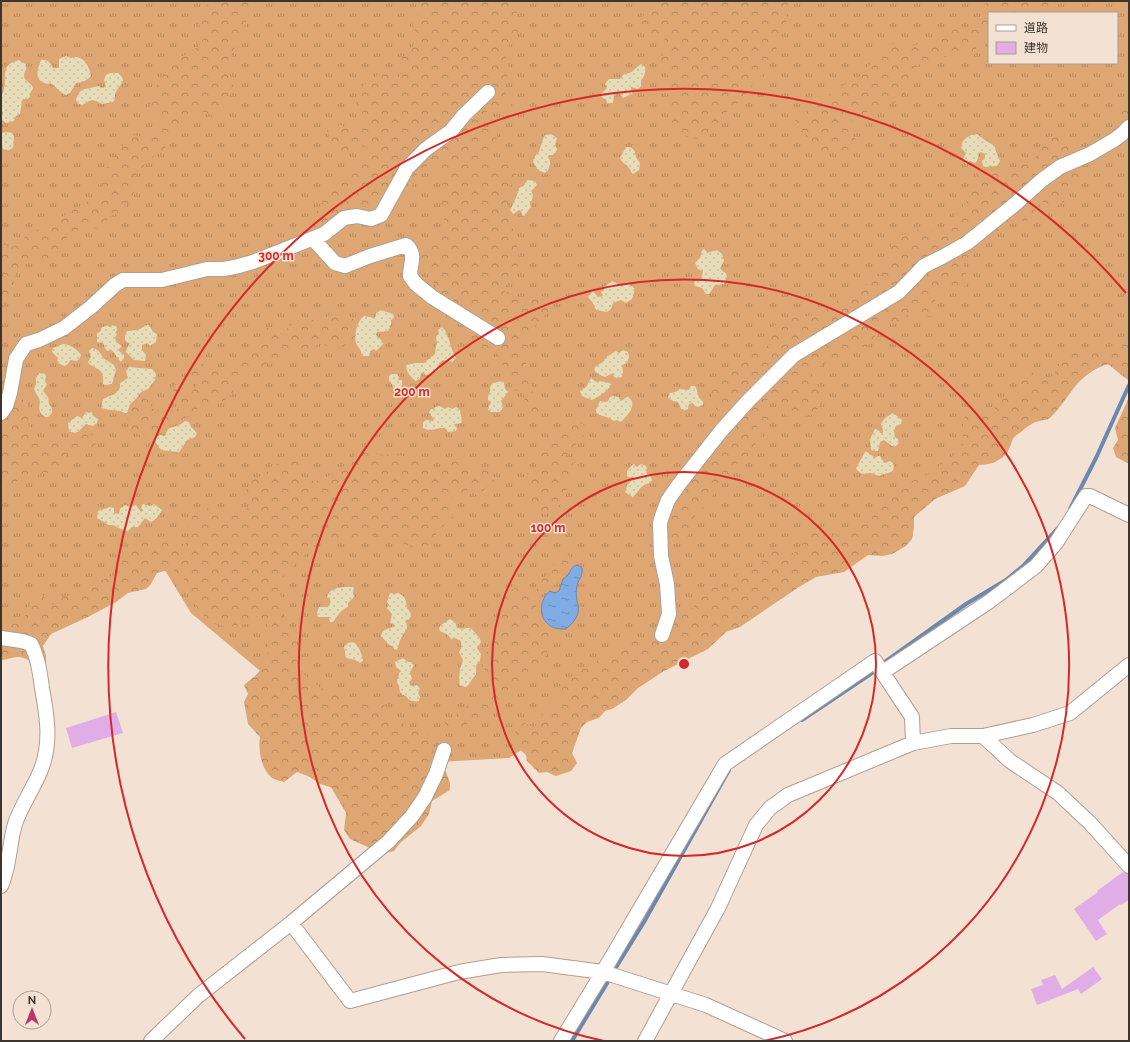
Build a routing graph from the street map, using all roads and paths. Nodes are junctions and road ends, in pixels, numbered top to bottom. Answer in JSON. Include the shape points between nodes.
{"nodes":[{"id":1,"x":488,"y":92,"type":"dead end"},
{"id":2,"x":1129,"y":127,"type":"edge"},
{"id":3,"x":313,"y":239,"type":"junction"},
{"id":4,"x":498,"y":338,"type":"dead end"},
{"id":5,"x":1,"y":413,"type":"edge"},
{"id":6,"x":1129,"y":515,"type":"edge"},
{"id":7,"x":662,"y":635,"type":"dead end"},
{"id":8,"x":1,"y":638,"type":"edge"},
{"id":9,"x":1129,"y":665,"type":"edge"},
{"id":10,"x":884,"y":672,"type":"junction"},
{"id":11,"x":983,"y":736,"type":"junction"},
{"id":12,"x":914,"y":743,"type":"junction"},
{"id":13,"x":444,"y":750,"type":"dead end"},
{"id":14,"x":1129,"y":866,"type":"edge"},
{"id":15,"x":1,"y":886,"type":"edge"},
{"id":16,"x":291,"y":923,"type":"junction"},
{"id":17,"x":603,"y":972,"type":"junction"},
{"id":18,"x":671,"y":994,"type":"junction"},
{"id":19,"x":151,"y":1041,"type":"edge"},
{"id":20,"x":561,"y":1041,"type":"edge"},
{"id":21,"x":644,"y":1041,"type":"edge"},
{"id":22,"x":785,"y":1041,"type":"edge"}],
"edges":[{"from":1,"to":3,"type":"street","via":[[450,131],[426,149],[407,168],[381,215],[371,219],[357,216],[344,218],[324,234]]},
{"from":2,"to":7,"type":"street","via":[[1114,140],[1090,154],[1060,167],[967,243],[924,266],[899,292],[794,355],[748,401],[680,483],[668,500],[662,516],[661,556],[667,584],[669,614]]},
{"from":3,"to":4,"type":"street","via":[[334,263],[345,266],[406,245],[413,253],[410,276],[416,284],[432,297]]},
{"from":3,"to":5,"type":"street","via":[[235,267],[207,269],[162,280],[123,280],[64,328],[26,344],[16,359],[10,393]]},
{"from":6,"to":10,"type":"street","via":[[1086,496],[1056,543],[1036,566],[990,601]]},
{"from":8,"to":15,"type":"street","via":[[31,644],[36,655],[47,718],[48,744],[41,771],[16,822]]},
{"from":9,"to":11,"type":"street","via":[[1070,713],[1034,725]]},
{"from":10,"to":12,"type":"street","via":[[912,717]]},
{"from":10,"to":17,"type":"street","via":[[875,661],[725,764]]},
{"from":11,"to":12,"type":"street","via":[[951,736]]},
{"from":11,"to":14,"type":"street","via":[[1010,761],[1058,793],[1090,823]]},
{"from":12,"to":18,"type":"street","via":[[788,795],[770,808],[756,825],[718,908]]},
{"from":13,"to":16,"type":"street","via":[[425,797],[407,821],[389,841]]},
{"from":16,"to":17,"type":"street","via":[[350,1001],[458,972],[501,965],[542,964]]},
{"from":16,"to":19,"type":"street","via":[[198,996]]},
{"from":17,"to":18,"type":"street"},
{"from":17,"to":20,"type":"street"},
{"from":18,"to":21,"type":"street"},
{"from":18,"to":22,"type":"street","via":[[706,1005]]}]}
